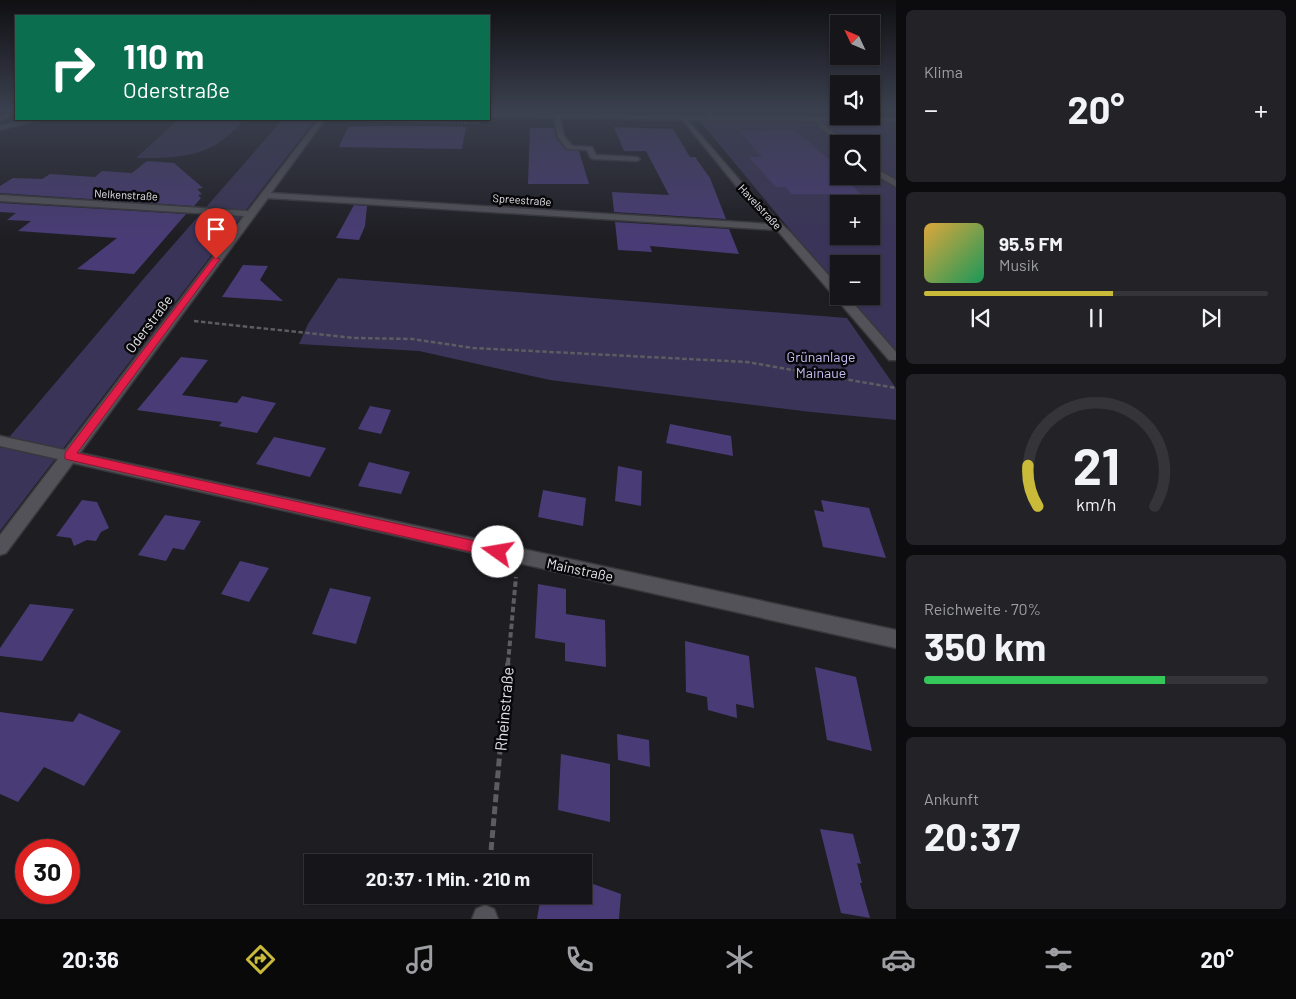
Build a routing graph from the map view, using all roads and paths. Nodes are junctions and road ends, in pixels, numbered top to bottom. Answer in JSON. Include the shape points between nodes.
{"nodes":[{"id":1,"x":296,"y":153,"type":"edge"},
{"id":2,"x":591,"y":153,"type":"edge"},
{"id":3,"x":714,"y":153,"type":"edge"},
{"id":4,"x":638,"y":159,"type":"dead end"},
{"id":5,"x":880,"y":174,"type":"edge"},
{"id":6,"x":896,"y":184,"type":"edge"},
{"id":7,"x":265,"y":195,"type":"junction"},
{"id":8,"x":0,"y":198,"type":"edge"},
{"id":9,"x":250,"y":214,"type":"junction"},
{"id":10,"x":778,"y":228,"type":"junction"},
{"id":11,"x":830,"y":283,"type":"edge"},
{"id":12,"x":849,"y":305,"type":"edge"},
{"id":13,"x":172,"y":319,"type":"junction"},
{"id":14,"x":893,"y":357,"type":"dead end"},
{"id":15,"x":896,"y":388,"type":"edge"},
{"id":16,"x":0,"y":441,"type":"edge"},
{"id":17,"x":69,"y":456,"type":"junction"},
{"id":18,"x":0,"y":548,"type":"edge"},
{"id":19,"x":517,"y":556,"type":"junction"},
{"id":20,"x":896,"y":639,"type":"edge"},
{"id":21,"x":491,"y":854,"type":"edge"}],
"edges":[{"from":1,"to":7,"type":"street","name":"Oderstraße"},
{"from":2,"to":4,"type":"lane","via":[[593,158]]},
{"from":3,"to":10,"type":"street","name":"Havelstraße"},
{"from":5,"to":6,"type":"street"},
{"from":7,"to":9,"type":"street","name":"Oderstraße"},
{"from":7,"to":10,"type":"street","name":"Spreestraße"},
{"from":8,"to":9,"type":"street","name":"Nelkenstraße"},
{"from":9,"to":13,"type":"street","name":"Oderstraße"},
{"from":10,"to":11,"type":"street","name":"Havelstraße","via":[[788,235]]},
{"from":12,"to":14,"type":"street","name":"Havelstraße"},
{"from":13,"to":15,"type":"path","via":[[354,338],[412,339],[512,351],[747,362]]},
{"from":13,"to":17,"type":"street","name":"Oderstraße"},
{"from":16,"to":17,"type":"street","name":"Mainstraße"},
{"from":17,"to":18,"type":"street","name":"Oderstraße"},
{"from":17,"to":19,"type":"street","name":"Mainstraße"},
{"from":19,"to":20,"type":"street","name":"Mainstraße"},
{"from":19,"to":21,"type":"path","name":"Rheinstraße"}]}
